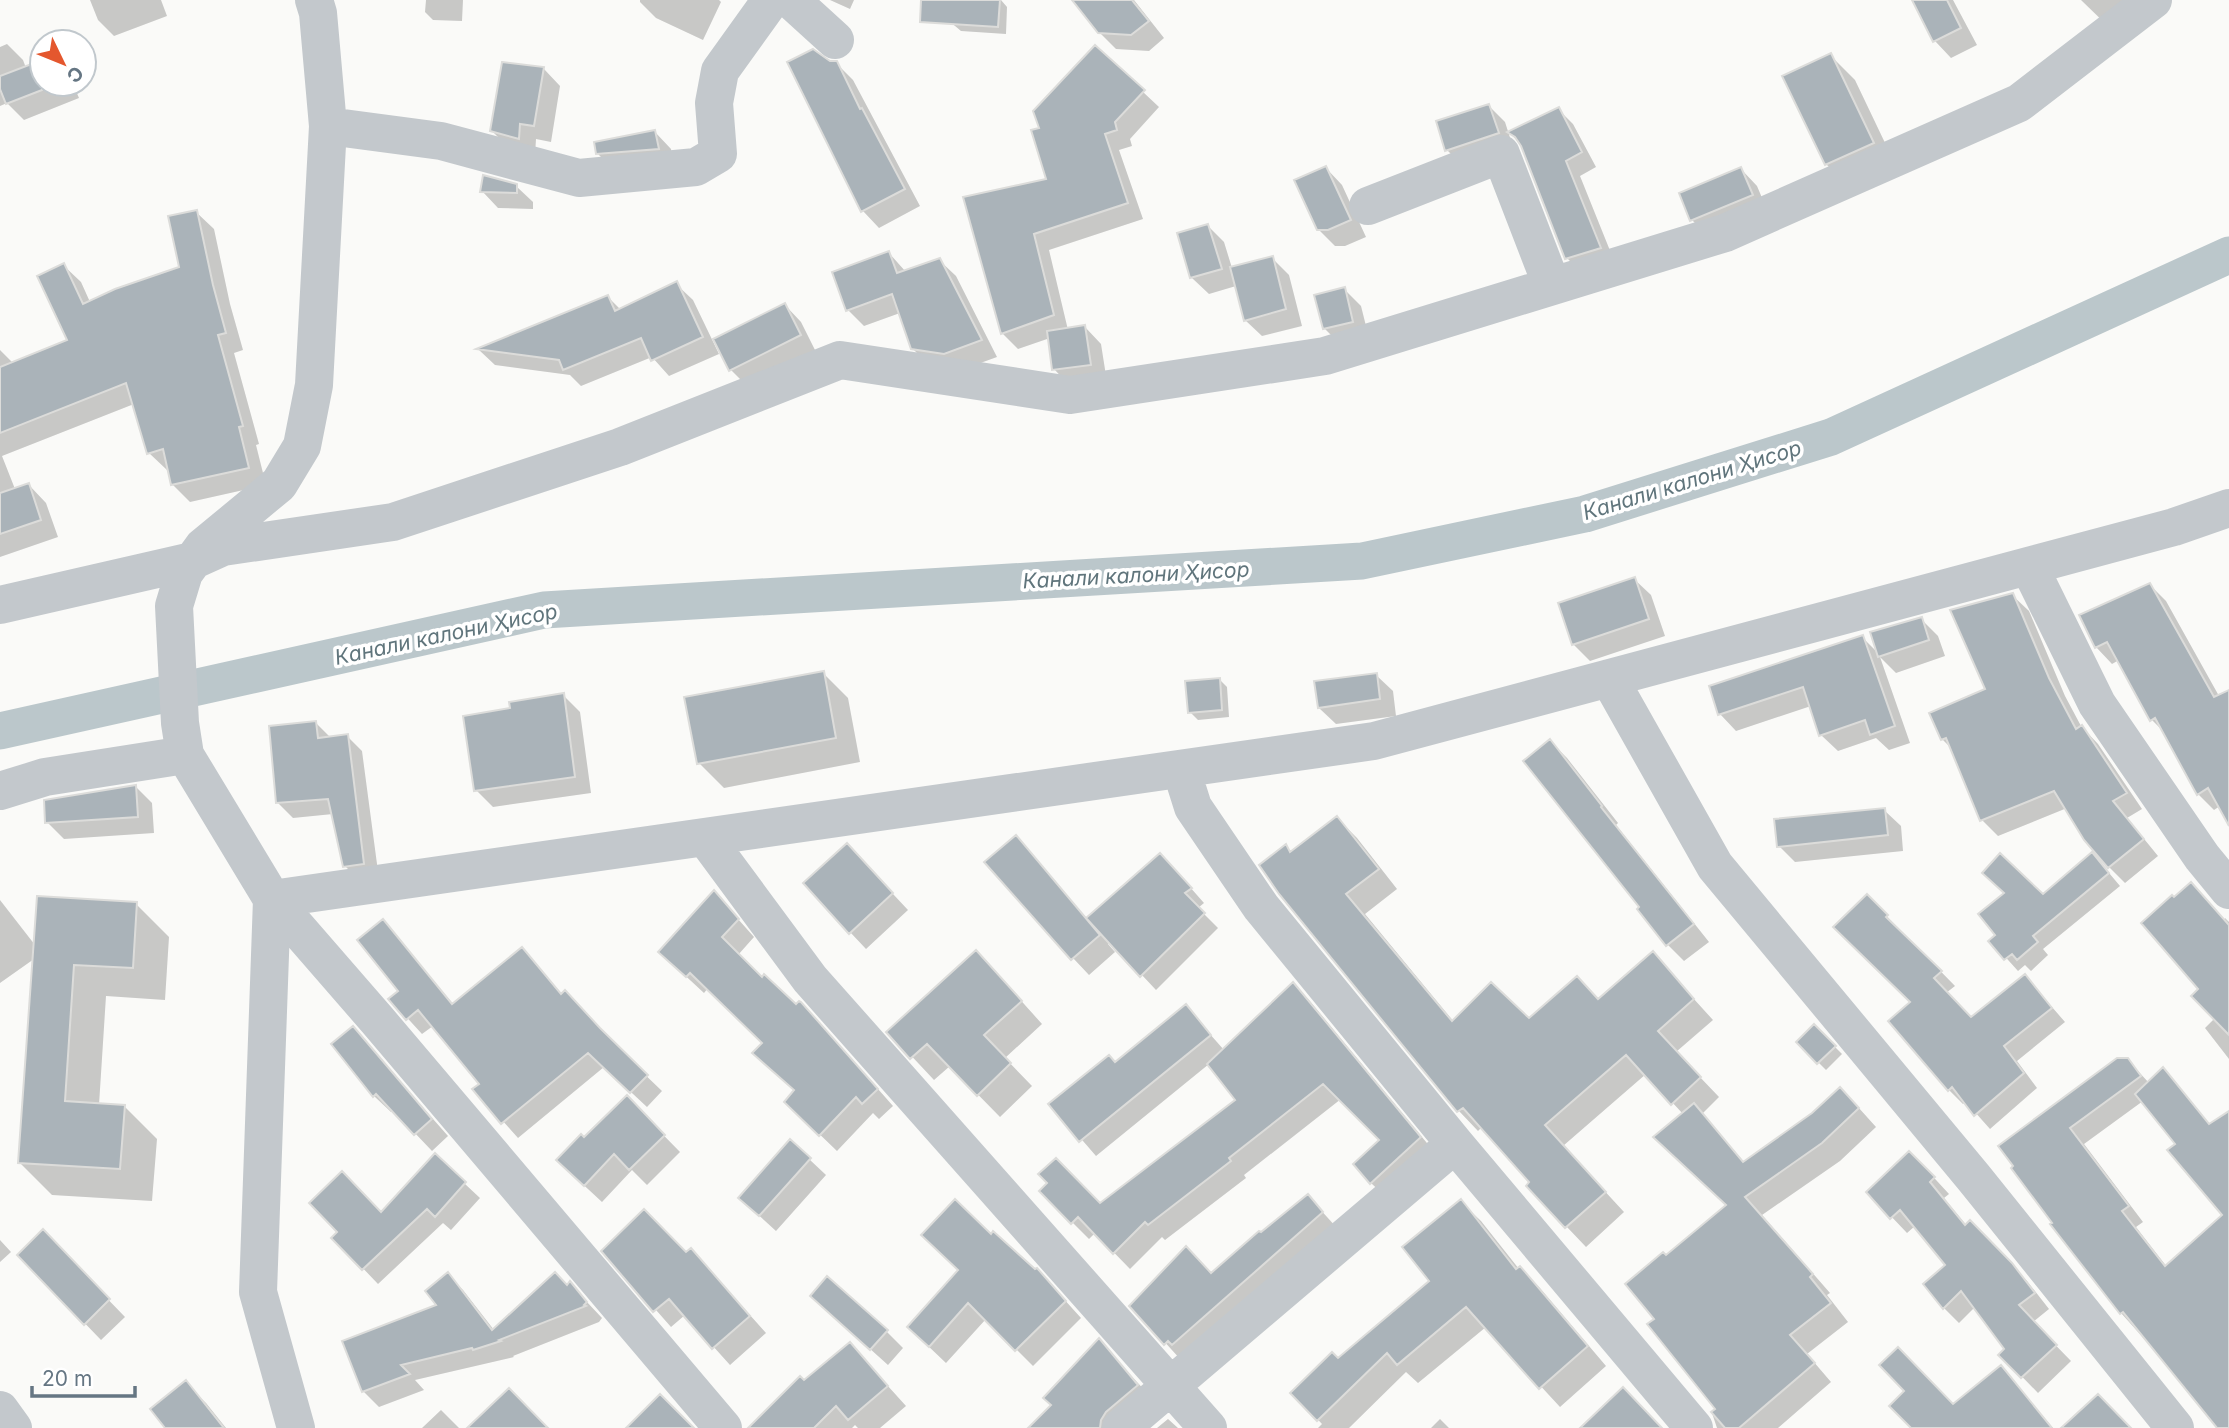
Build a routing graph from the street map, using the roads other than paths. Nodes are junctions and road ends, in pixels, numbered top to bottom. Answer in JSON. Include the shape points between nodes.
{"nodes":[{"id":1,"x":314,"y":0,"type":"edge"},
{"id":2,"x":771,"y":0,"type":"edge"},
{"id":3,"x":791,"y":0,"type":"edge"},
{"id":4,"x":2153,"y":0,"type":"edge"},
{"id":5,"x":835,"y":40,"type":"dead end"},
{"id":6,"x":328,"y":126,"type":"junction"},
{"id":7,"x":1368,"y":206,"type":"dead end"},
{"id":8,"x":1552,"y":286,"type":"junction"},
{"id":9,"x":2229,"y":508,"type":"edge"},
{"id":10,"x":192,"y":561,"type":"junction"},
{"id":11,"x":2029,"y":566,"type":"junction"},
{"id":12,"x":0,"y":605,"type":"edge"},
{"id":13,"x":1609,"y":678,"type":"junction"},
{"id":14,"x":183,"y":739,"type":"junction"},
{"id":15,"x":1181,"y":769,"type":"junction"},
{"id":16,"x":0,"y":791,"type":"edge"},
{"id":17,"x":705,"y":837,"type":"junction"},
{"id":18,"x":2229,"y":890,"type":"edge"},
{"id":19,"x":272,"y":899,"type":"junction"},
{"id":20,"x":1455,"y":1144,"type":"junction"},
{"id":21,"x":1171,"y":1386,"type":"junction"},
{"id":22,"x":0,"y":1410,"type":"edge"},
{"id":23,"x":13,"y":1428,"type":"edge"},
{"id":24,"x":296,"y":1428,"type":"edge"},
{"id":25,"x":723,"y":1428,"type":"edge"},
{"id":26,"x":1121,"y":1428,"type":"edge"},
{"id":27,"x":1208,"y":1428,"type":"edge"},
{"id":28,"x":1694,"y":1428,"type":"edge"},
{"id":29,"x":2175,"y":1428,"type":"edge"}],
"edges":[{"from":1,"to":6,"type":"street"},
{"from":2,"to":6,"type":"street","via":[[720,71],[714,103],[718,154],[696,167],[579,178],[441,141]]},
{"from":3,"to":5,"type":"street"},
{"from":4,"to":8,"type":"street","via":[[2019,103],[1725,233]]},
{"from":6,"to":10,"type":"street","via":[[314,385],[302,446],[279,484]]},
{"from":7,"to":8,"type":"street","via":[[1501,154]]},
{"from":8,"to":10,"type":"street","via":[[1325,356],[1070,395],[840,360],[620,447],[393,522],[223,547]]},
{"from":9,"to":11,"type":"street"},
{"from":10,"to":12,"type":"street"},
{"from":10,"to":14,"type":"street","via":[[174,606]]},
{"from":11,"to":13,"type":"street"},
{"from":11,"to":18,"type":"street","via":[[2097,704]]},
{"from":13,"to":15,"type":"street","via":[[1374,741]]},
{"from":13,"to":29,"type":"street","via":[[1715,866]]},
{"from":14,"to":16,"type":"street"},
{"from":14,"to":19,"type":"street"},
{"from":15,"to":17,"type":"street"},
{"from":15,"to":20,"type":"street","via":[[1193,807],[1261,907]]},
{"from":17,"to":19,"type":"street"},
{"from":17,"to":21,"type":"street","via":[[810,979]]},
{"from":19,"to":24,"type":"street","via":[[258,1292]]},
{"from":19,"to":25,"type":"street"},
{"from":20,"to":21,"type":"street"},
{"from":20,"to":28,"type":"street"},
{"from":21,"to":26,"type":"street"},
{"from":21,"to":27,"type":"street"},
{"from":22,"to":23,"type":"street"}]}
